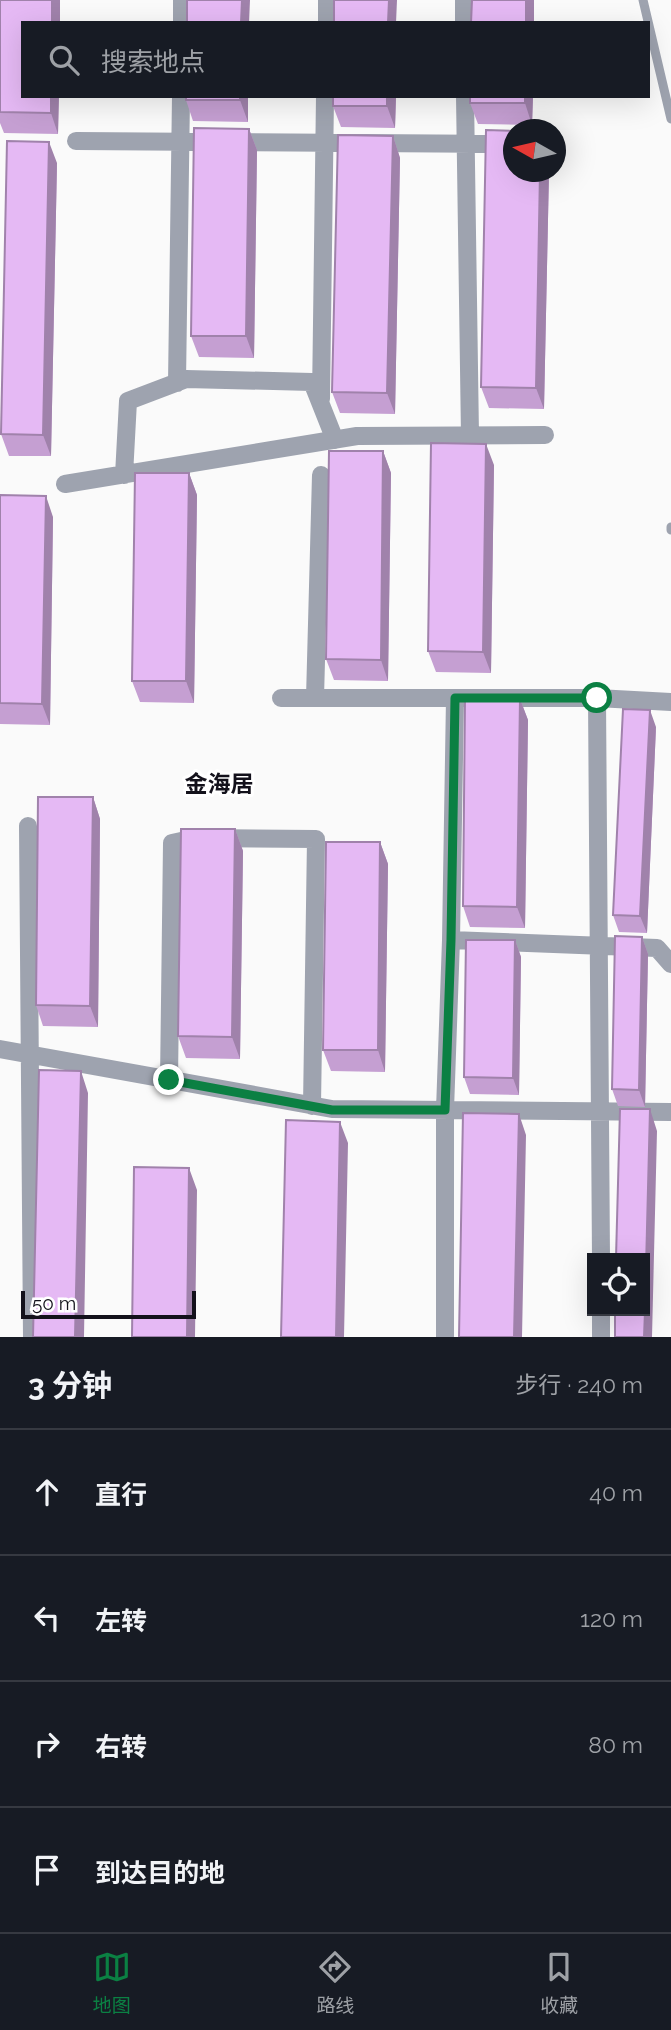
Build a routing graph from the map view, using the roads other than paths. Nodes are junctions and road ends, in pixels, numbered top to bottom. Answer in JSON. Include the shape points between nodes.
{"nodes":[{"id":1,"x":182,"y":0,"type":"edge"},
{"id":2,"x":327,"y":0,"type":"edge"},
{"id":3,"x":464,"y":0,"type":"edge"},
{"id":4,"x":643,"y":0,"type":"edge"},
{"id":5,"x":182,"y":21,"type":"edge"},
{"id":6,"x":327,"y":21,"type":"edge"},
{"id":7,"x":464,"y":21,"type":"edge"},
{"id":8,"x":648,"y":21,"type":"edge"},
{"id":9,"x":650,"y":30,"type":"edge"},
{"id":10,"x":181,"y":98,"type":"edge"},
{"id":11,"x":325,"y":98,"type":"edge"},
{"id":12,"x":465,"y":98,"type":"edge"},
{"id":13,"x":671,"y":119,"type":"edge"},
{"id":14,"x":76,"y":141,"type":"dead end"},
{"id":15,"x":180,"y":141,"type":"junction"},
{"id":16,"x":324,"y":142,"type":"junction"},
{"id":17,"x":466,"y":144,"type":"junction"},
{"id":18,"x":503,"y":144,"type":"edge"},
{"id":19,"x":177,"y":383,"type":"junction"},
{"id":20,"x":321,"y":406,"type":"junction"},
{"id":21,"x":545,"y":435,"type":"dead end"},
{"id":22,"x":470,"y":436,"type":"junction"},
{"id":23,"x":335,"y":440,"type":"junction"},
{"id":24,"x":124,"y":475,"type":"junction"},
{"id":25,"x":321,"y":475,"type":"dead end"},
{"id":26,"x":65,"y":484,"type":"dead end"},
{"id":27,"x":281,"y":698,"type":"dead end"},
{"id":28,"x":315,"y":698,"type":"junction"},
{"id":29,"x":455,"y":698,"type":"junction"},
{"id":30,"x":597,"y":698,"type":"junction"},
{"id":31,"x":671,"y":702,"type":"edge"},
{"id":32,"x":29,"y":826,"type":"dead end"},
{"id":33,"x":451,"y":940,"type":"junction"},
{"id":34,"x":599,"y":946,"type":"junction"},
{"id":35,"x":671,"y":964,"type":"edge"},
{"id":36,"x":0,"y":1049,"type":"edge"},
{"id":37,"x":30,"y":1055,"type":"junction"},
{"id":38,"x":169,"y":1080,"type":"junction"},
{"id":39,"x":312,"y":1106,"type":"junction"},
{"id":40,"x":445,"y":1110,"type":"junction"},
{"id":41,"x":600,"y":1112,"type":"junction"},
{"id":42,"x":671,"y":1112,"type":"edge"},
{"id":43,"x":601,"y":1253,"type":"edge"},
{"id":44,"x":601,"y":1316,"type":"edge"},
{"id":45,"x":32,"y":1337,"type":"edge"},
{"id":46,"x":444,"y":1337,"type":"edge"},
{"id":47,"x":601,"y":1337,"type":"edge"}],
"edges":[{"from":1,"to":5,"type":"street"},
{"from":2,"to":6,"type":"street"},
{"from":3,"to":7,"type":"street"},
{"from":4,"to":8,"type":"lane"},
{"from":9,"to":13,"type":"lane"},
{"from":10,"to":15,"type":"street"},
{"from":11,"to":16,"type":"street"},
{"from":12,"to":17,"type":"street"},
{"from":14,"to":15,"type":"street"},
{"from":15,"to":16,"type":"street"},
{"from":15,"to":19,"type":"street"},
{"from":16,"to":17,"type":"street"},
{"from":16,"to":20,"type":"street"},
{"from":17,"to":18,"type":"street"},
{"from":17,"to":22,"type":"street"},
{"from":19,"to":20,"type":"street","via":[[186,379],[312,382]]},
{"from":19,"to":24,"type":"street","via":[[128,401]]},
{"from":20,"to":23,"type":"street"},
{"from":21,"to":22,"type":"street"},
{"from":22,"to":23,"type":"street"},
{"from":23,"to":24,"type":"street"},
{"from":24,"to":26,"type":"street"},
{"from":25,"to":28,"type":"street"},
{"from":27,"to":28,"type":"street"},
{"from":28,"to":29,"type":"street"},
{"from":29,"to":30,"type":"street"},
{"from":29,"to":33,"type":"street"},
{"from":30,"to":31,"type":"street"},
{"from":30,"to":34,"type":"street"},
{"from":32,"to":37,"type":"street"},
{"from":33,"to":34,"type":"street"},
{"from":33,"to":40,"type":"street"},
{"from":34,"to":35,"type":"street","via":[[657,948]]},
{"from":34,"to":41,"type":"street"},
{"from":36,"to":37,"type":"street"},
{"from":37,"to":38,"type":"street"},
{"from":37,"to":45,"type":"street"},
{"from":38,"to":39,"type":"street"},
{"from":38,"to":39,"type":"street","via":[[172,843],[195,838],[316,839]]},
{"from":39,"to":40,"type":"street"},
{"from":40,"to":41,"type":"street"},
{"from":40,"to":46,"type":"street"},
{"from":41,"to":42,"type":"street"},
{"from":41,"to":43,"type":"street"},
{"from":44,"to":47,"type":"street"}]}
